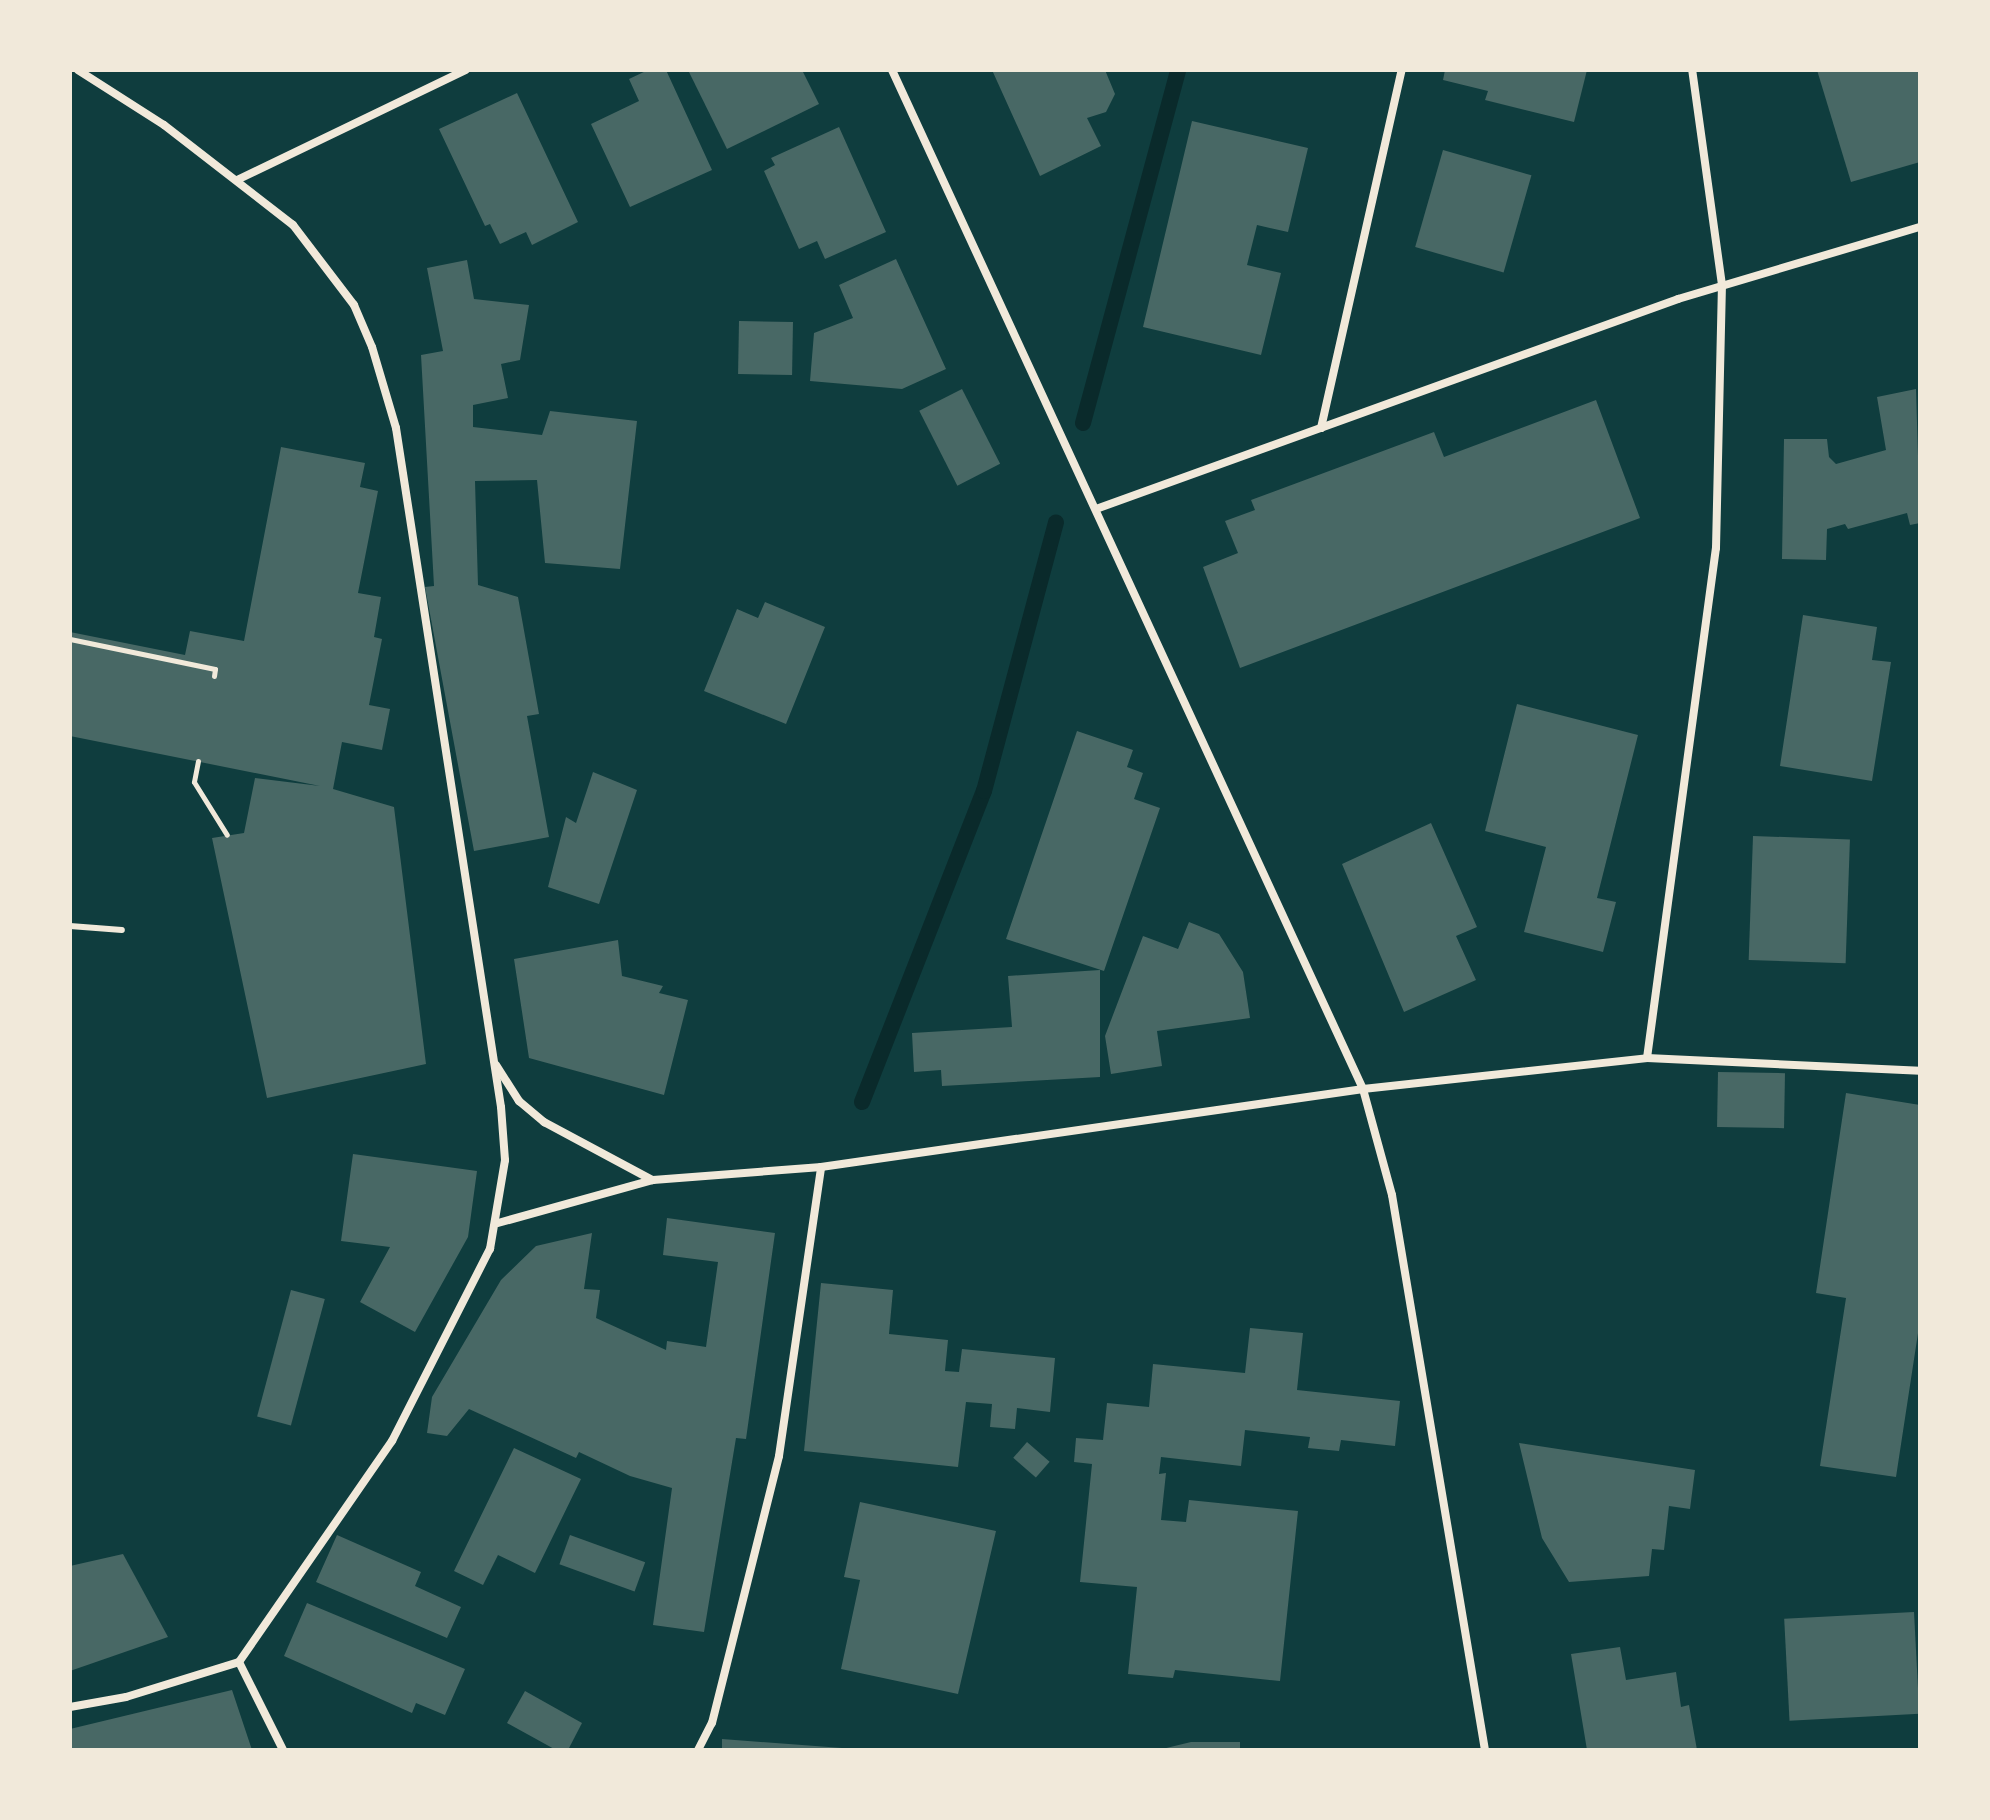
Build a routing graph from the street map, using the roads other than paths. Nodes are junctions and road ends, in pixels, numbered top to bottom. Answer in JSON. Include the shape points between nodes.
{"nodes":[{"id":1,"x":78,"y":70,"type":"edge"},
{"id":2,"x":466,"y":70,"type":"edge"},
{"id":3,"x":892,"y":70,"type":"edge"},
{"id":4,"x":1402,"y":70,"type":"edge"},
{"id":5,"x":1692,"y":70,"type":"edge"},
{"id":6,"x":237,"y":180,"type":"junction"},
{"id":7,"x":1920,"y":227,"type":"edge"},
{"id":8,"x":1722,"y":285,"type":"junction"},
{"id":9,"x":1321,"y":428,"type":"junction"},
{"id":10,"x":1096,"y":509,"type":"junction"},
{"id":11,"x":70,"y":926,"type":"edge"},
{"id":12,"x":122,"y":930,"type":"dead end"},
{"id":13,"x":490,"y":1054,"type":"junction"},
{"id":14,"x":1647,"y":1058,"type":"junction"},
{"id":15,"x":1920,"y":1071,"type":"edge"},
{"id":16,"x":1363,"y":1089,"type":"junction"},
{"id":17,"x":821,"y":1167,"type":"junction"},
{"id":18,"x":653,"y":1180,"type":"junction"},
{"id":19,"x":498,"y":1223,"type":"junction"},
{"id":20,"x":239,"y":1662,"type":"junction"},
{"id":21,"x":70,"y":1707,"type":"edge"},
{"id":22,"x":283,"y":1750,"type":"edge"},
{"id":23,"x":698,"y":1750,"type":"edge"},
{"id":24,"x":1485,"y":1750,"type":"edge"}],
"edges":[{"from":1,"to":6,"type":"street"},
{"from":2,"to":6,"type":"street"},
{"from":3,"to":10,"type":"street"},
{"from":4,"to":9,"type":"street"},
{"from":5,"to":8,"type":"street"},
{"from":6,"to":13,"type":"street","via":[[293,225],[330,270],[354,305],[385,383]]},
{"from":7,"to":8,"type":"street"},
{"from":8,"to":9,"type":"street"},
{"from":8,"to":14,"type":"street","via":[[1716,548]]},
{"from":9,"to":10,"type":"street"},
{"from":10,"to":16,"type":"street"},
{"from":11,"to":12,"type":"lane"},
{"from":13,"to":18,"type":"street","via":[[512,1092],[544,1122]]},
{"from":13,"to":19,"type":"street","via":[[505,1160]]},
{"from":14,"to":15,"type":"street"},
{"from":14,"to":16,"type":"street"},
{"from":16,"to":17,"type":"street"},
{"from":16,"to":24,"type":"street","via":[[1392,1195]]},
{"from":17,"to":18,"type":"street"},
{"from":17,"to":23,"type":"street","via":[[779,1456],[712,1723]]},
{"from":18,"to":19,"type":"street"},
{"from":19,"to":20,"type":"street","via":[[490,1249],[392,1441]]},
{"from":20,"to":21,"type":"street","via":[[126,1697]]},
{"from":20,"to":22,"type":"street"}]}
